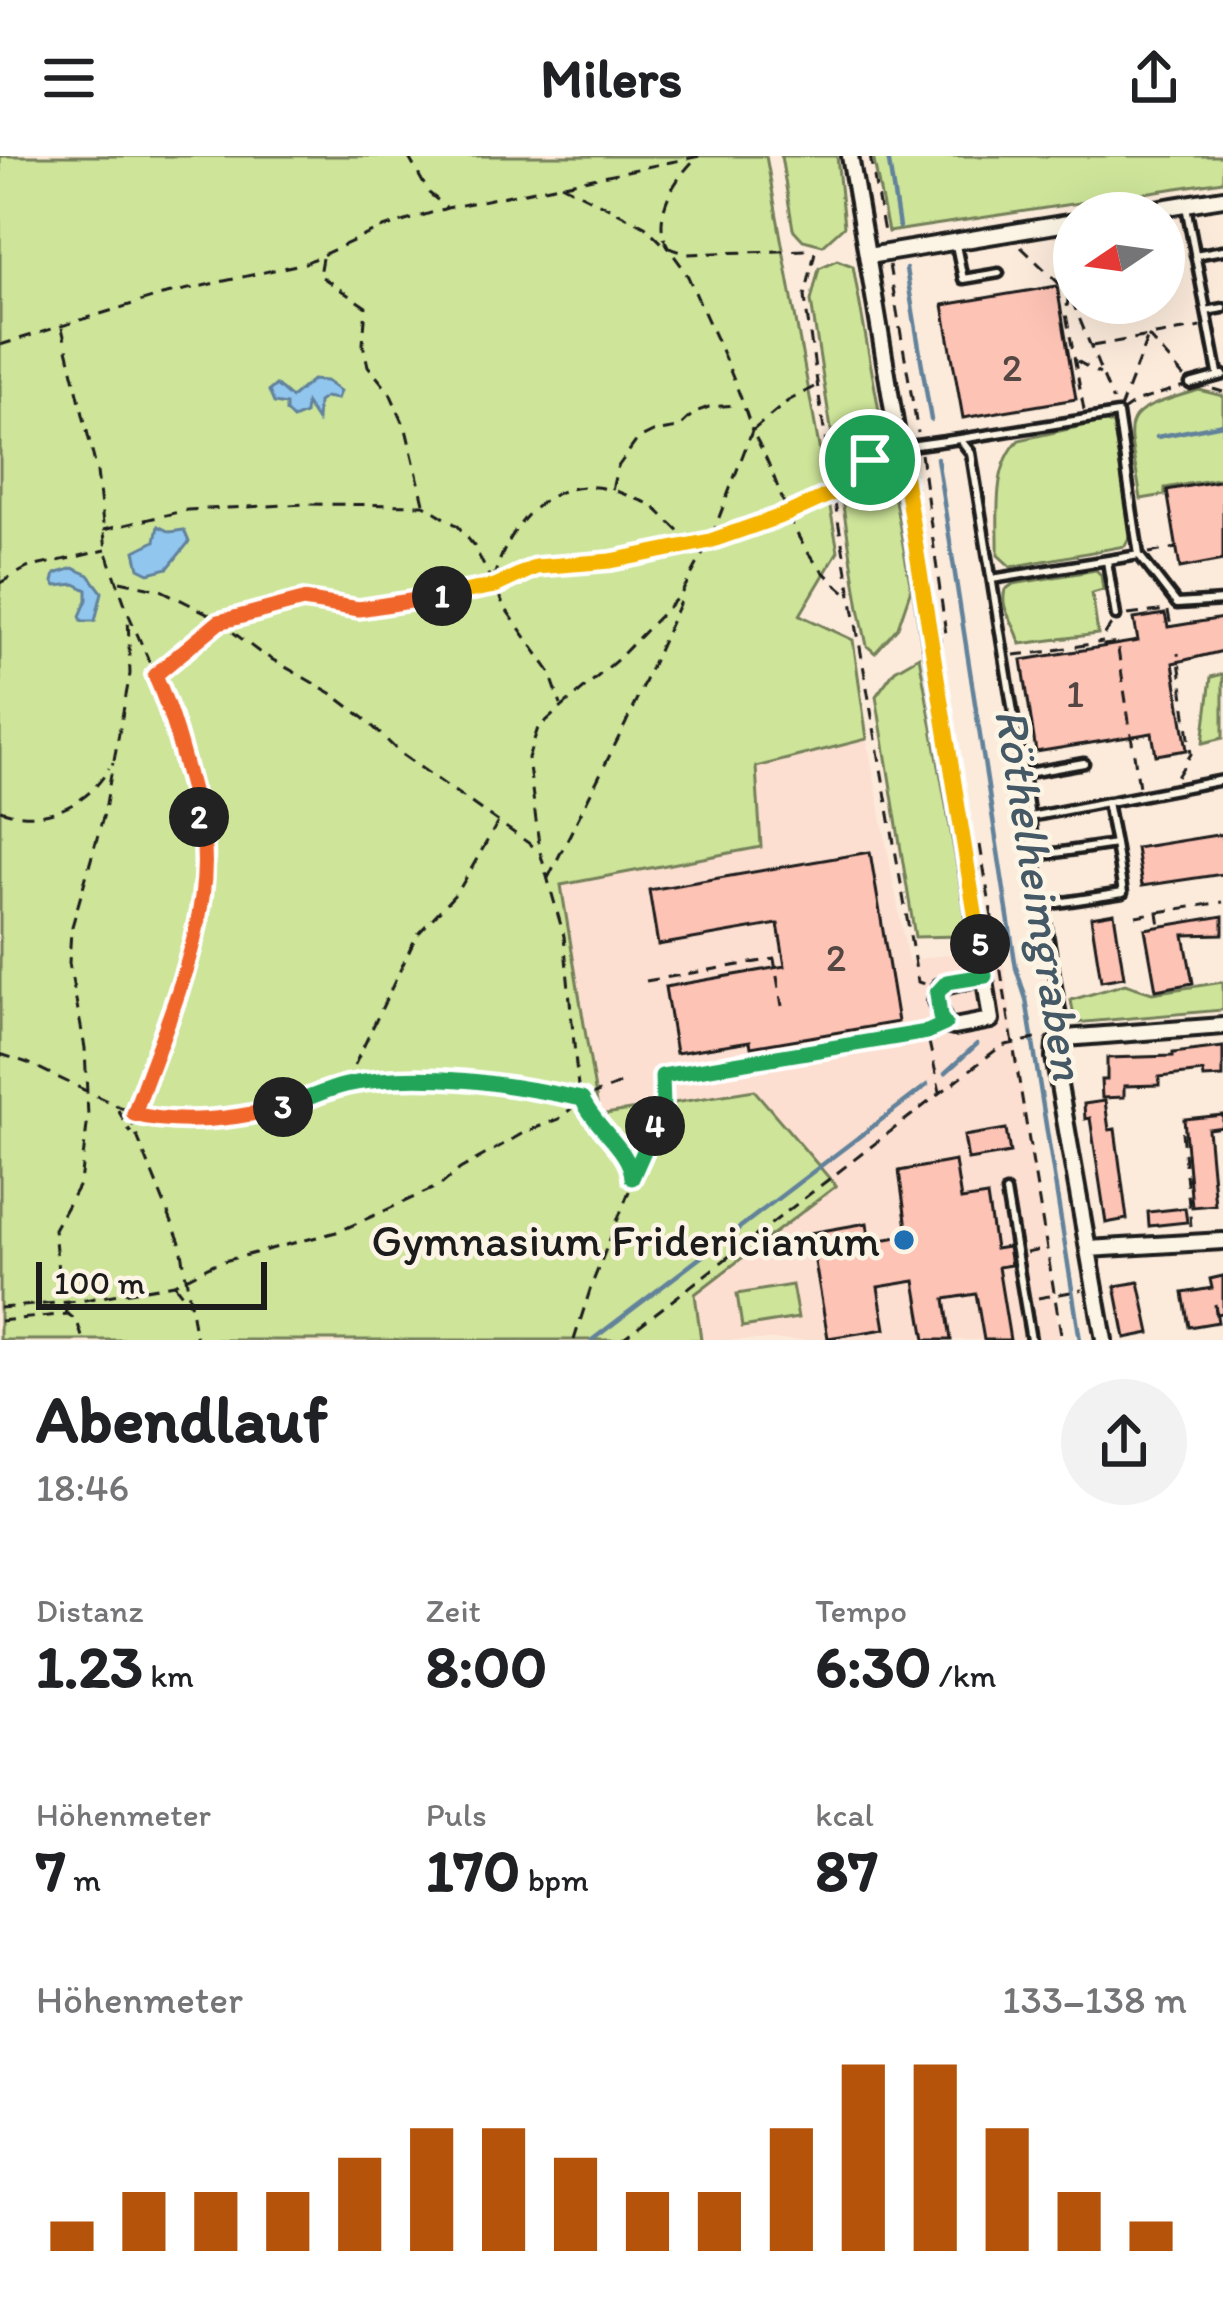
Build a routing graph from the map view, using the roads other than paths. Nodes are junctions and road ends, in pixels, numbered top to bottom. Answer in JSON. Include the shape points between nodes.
{"nodes":[{"id":1,"x":850,"y":156,"type":"edge"},
{"id":2,"x":1223,"y":198,"type":"edge"},
{"id":3,"x":1185,"y":204,"type":"joint"},
{"id":4,"x":1053,"y":225,"type":"edge"},
{"id":5,"x":955,"y":241,"type":"junction"},
{"id":6,"x":1223,"y":250,"type":"edge"},
{"id":7,"x":1195,"y":255,"type":"junction"},
{"id":8,"x":868,"y":256,"type":"junction"},
{"id":9,"x":1000,"y":273,"type":"dead end"},
{"id":10,"x":1223,"y":308,"type":"edge"},
{"id":11,"x":1206,"y":311,"type":"junction"},
{"id":12,"x":1221,"y":374,"type":"edge"},
{"id":13,"x":1190,"y":384,"type":"road end"},
{"id":14,"x":960,"y":440,"type":"junction"},
{"id":15,"x":900,"y":448,"type":"junction"},
{"id":16,"x":1139,"y":555,"type":"junction"},
{"id":17,"x":1107,"y":560,"type":"junction"},
{"id":18,"x":992,"y":579,"type":"junction"},
{"id":19,"x":1223,"y":601,"type":"edge"},
{"id":20,"x":1117,"y":616,"type":"road end"},
{"id":21,"x":1084,"y":763,"type":"dead end"},
{"id":22,"x":1022,"y":774,"type":"junction"},
{"id":23,"x":1223,"y":780,"type":"edge"},
{"id":24,"x":1107,"y":802,"type":"junction"},
{"id":25,"x":1030,"y":817,"type":"junction"},
{"id":26,"x":1115,"y":844,"type":"junction"},
{"id":27,"x":1035,"y":856,"type":"junction"},
{"id":28,"x":1044,"y":905,"type":"junction"},
{"id":29,"x":985,"y":976,"type":"junction"},
{"id":30,"x":945,"y":1024,"type":"junction"},
{"id":31,"x":1223,"y":1026,"type":"edge"},
{"id":32,"x":1054,"y":1040,"type":"junction"},
{"id":33,"x":662,"y":1076,"type":"road end"},
{"id":34,"x":1006,"y":1192,"type":"dead end"},
{"id":35,"x":1223,"y":1241,"type":"edge"},
{"id":36,"x":1088,"y":1249,"type":"junction"},
{"id":37,"x":1031,"y":1340,"type":"edge"},
{"id":38,"x":1104,"y":1340,"type":"edge"}],
"edges":[{"from":1,"to":8,"type":"street"},
{"from":2,"to":3,"type":"street"},
{"from":3,"to":7,"type":"lane"},
{"from":4,"to":5,"type":"street"},
{"from":5,"to":8,"type":"street"},
{"from":5,"to":9,"type":"lane","via":[[963,279]]},
{"from":6,"to":7,"type":"lane"},
{"from":7,"to":11,"type":"lane"},
{"from":8,"to":15,"type":"street"},
{"from":10,"to":11,"type":"lane"},
{"from":11,"to":12,"type":"lane"},
{"from":12,"to":13,"type":"lane"},
{"from":14,"to":15,"type":"lane"},
{"from":14,"to":16,"type":"lane","via":[[1118,414]]},
{"from":14,"to":18,"type":"lane","via":[[971,453]]},
{"from":15,"to":29,"type":"street"},
{"from":16,"to":17,"type":"lane"},
{"from":16,"to":19,"type":"lane","via":[[1177,604]]},
{"from":17,"to":18,"type":"lane"},
{"from":17,"to":20,"type":"lane"},
{"from":18,"to":22,"type":"lane"},
{"from":21,"to":22,"type":"lane"},
{"from":22,"to":25,"type":"lane"},
{"from":23,"to":24,"type":"lane"},
{"from":24,"to":25,"type":"lane"},
{"from":24,"to":26,"type":"lane"},
{"from":25,"to":27,"type":"lane"},
{"from":26,"to":27,"type":"lane"},
{"from":26,"to":28,"type":"lane","via":[[1123,892]]},
{"from":27,"to":28,"type":"lane"},
{"from":28,"to":32,"type":"lane"},
{"from":29,"to":30,"type":"street","via":[[940,987]]},
{"from":29,"to":30,"type":"street","via":[[991,1020]]},
{"from":30,"to":33,"type":"lane"},
{"from":31,"to":32,"type":"street"},
{"from":32,"to":36,"type":"street"},
{"from":34,"to":37,"type":"lane"},
{"from":35,"to":36,"type":"street"},
{"from":36,"to":38,"type":"street"}]}
